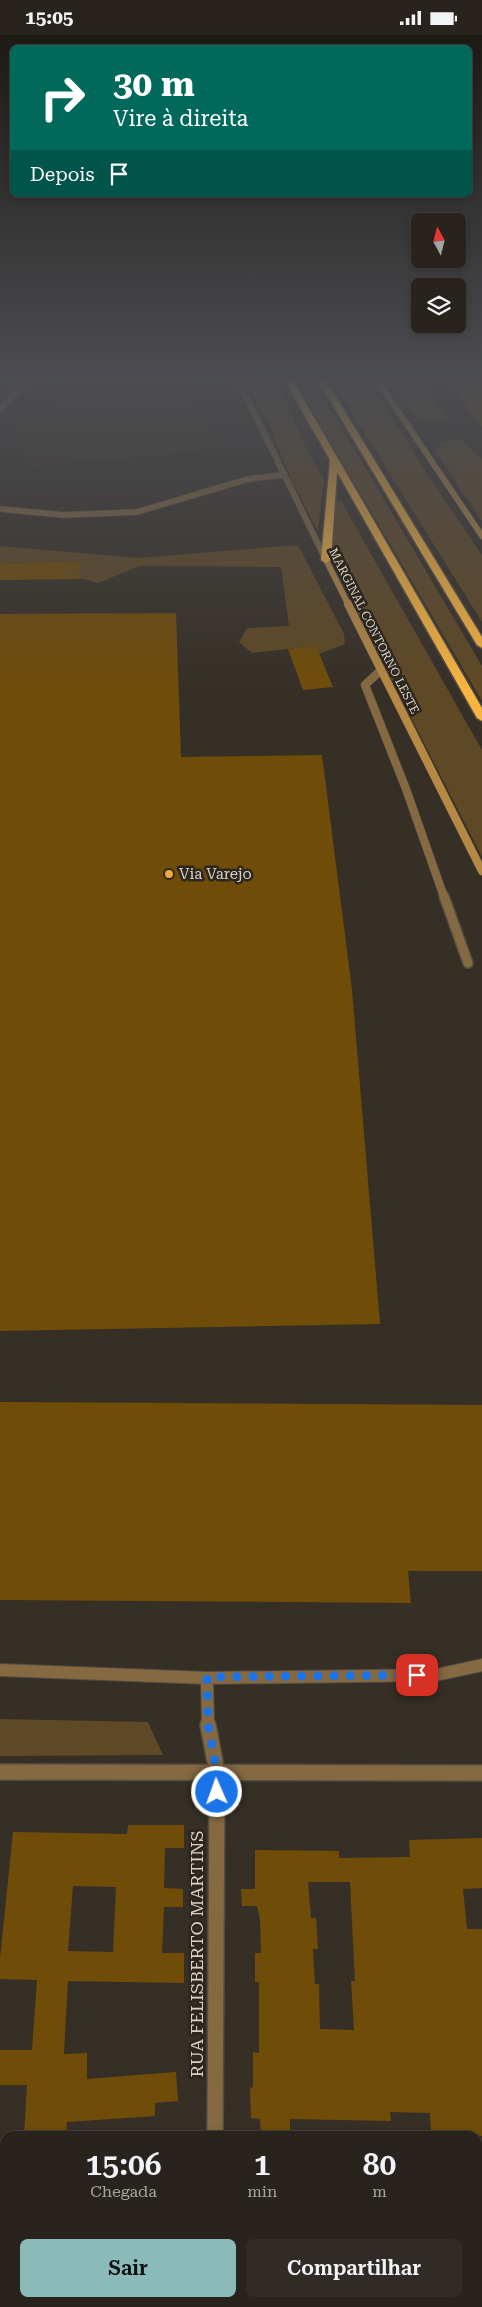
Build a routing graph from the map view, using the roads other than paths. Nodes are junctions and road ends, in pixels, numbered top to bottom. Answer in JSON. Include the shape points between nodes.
{"nodes":[{"id":1,"x":245,"y":480,"type":"edge"},
{"id":2,"x":286,"y":480,"type":"edge"},
{"id":3,"x":332,"y":480,"type":"edge"},
{"id":4,"x":344,"y":480,"type":"edge"},
{"id":5,"x":383,"y":480,"type":"edge"},
{"id":6,"x":445,"y":480,"type":"edge"},
{"id":7,"x":0,"y":509,"type":"edge"},
{"id":8,"x":482,"y":536,"type":"edge"},
{"id":9,"x":326,"y":560,"type":"junction"},
{"id":10,"x":482,"y":645,"type":"edge"},
{"id":11,"x":381,"y":670,"type":"junction"},
{"id":12,"x":482,"y":718,"type":"edge"},
{"id":13,"x":482,"y":871,"type":"edge"},
{"id":14,"x":468,"y":963,"type":"dead end"},
{"id":15,"x":482,"y":1665,"type":"edge"},
{"id":16,"x":0,"y":1670,"type":"edge"},
{"id":17,"x":207,"y":1677,"type":"junction"},
{"id":18,"x":217,"y":1772,"type":"junction"},
{"id":19,"x":0,"y":1773,"type":"edge"},
{"id":20,"x":482,"y":1773,"type":"edge"},
{"id":21,"x":215,"y":2131,"type":"edge"}],
"edges":[{"from":1,"to":7,"type":"street","via":[[136,512],[64,515]]},
{"from":2,"to":9,"type":"street","name":"MARGINAL CONTORNO LESTE"},
{"from":3,"to":9,"type":"highway"},
{"from":4,"to":12,"type":"highway"},
{"from":5,"to":10,"type":"highway"},
{"from":6,"to":8,"type":"main road"},
{"from":9,"to":11,"type":"main road","name":"MARGINAL CONTORNO LESTE"},
{"from":11,"to":13,"type":"main road","name":"MARGINAL CONTORNO LESTE"},
{"from":11,"to":14,"type":"street","via":[[365,685]]},
{"from":15,"to":17,"type":"street","via":[[436,1675]]},
{"from":16,"to":17,"type":"street"},
{"from":17,"to":18,"type":"street","name":"RUA FELISBERTO MARTINS","via":[[208,1725]]},
{"from":18,"to":19,"type":"street"},
{"from":18,"to":20,"type":"street"},
{"from":18,"to":21,"type":"street","name":"RUA FELISBERTO MARTINS"}]}
